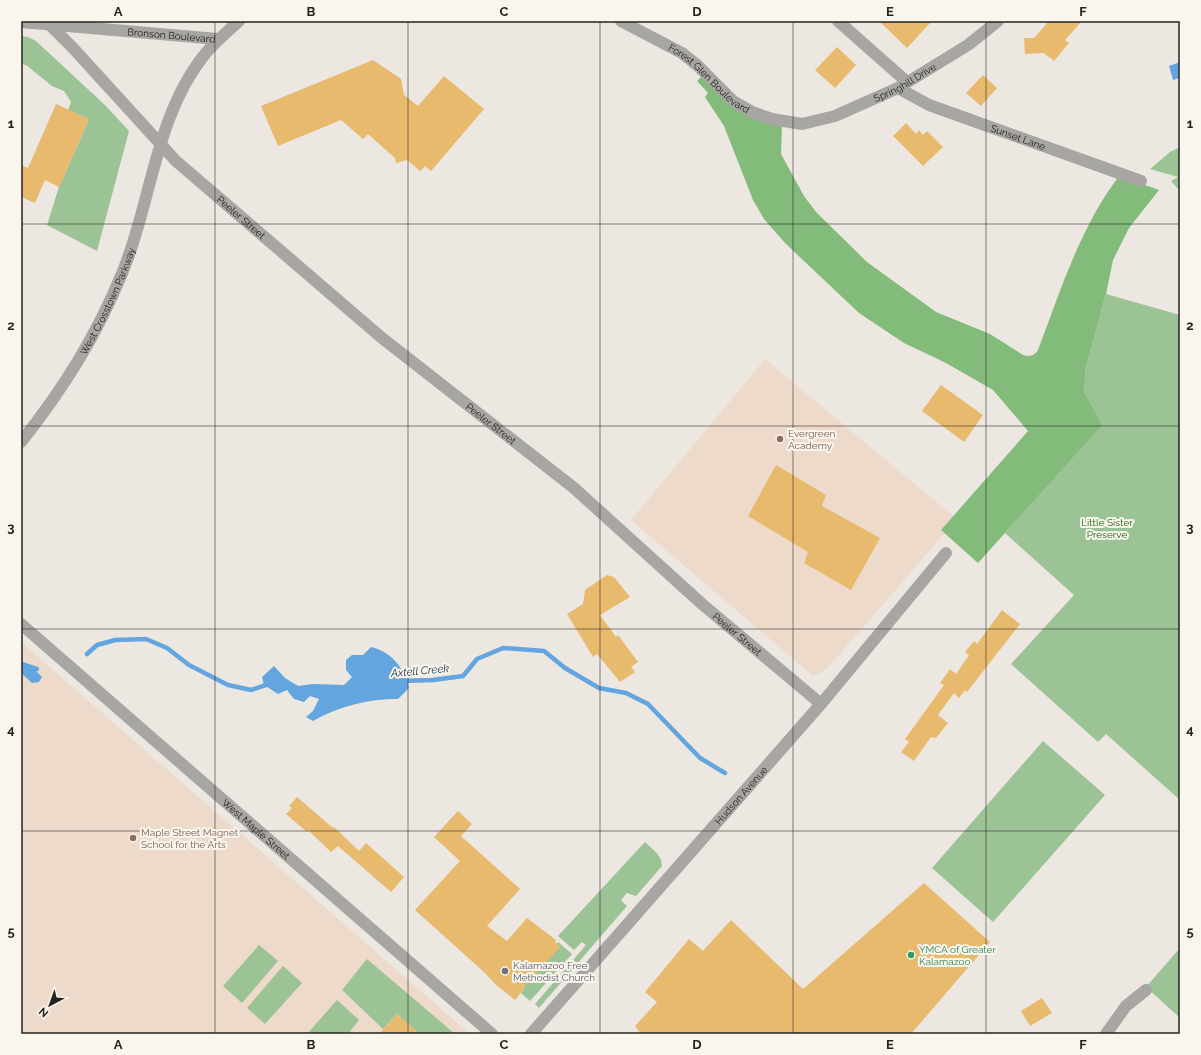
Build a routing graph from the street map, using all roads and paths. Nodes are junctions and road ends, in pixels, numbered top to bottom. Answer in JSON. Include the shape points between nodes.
{"nodes":[{"id":1,"x":240,"y":21,"type":"edge"},
{"id":2,"x":621,"y":21,"type":"edge"},
{"id":3,"x":838,"y":21,"type":"edge"},
{"id":4,"x":998,"y":21,"type":"edge"},
{"id":5,"x":21,"y":22,"type":"edge"},
{"id":6,"x":49,"y":24,"type":"junction"},
{"id":7,"x":218,"y":39,"type":"junction"},
{"id":8,"x":903,"y":85,"type":"junction"},
{"id":9,"x":802,"y":124,"type":"joint"},
{"id":10,"x":161,"y":144,"type":"junction"},
{"id":11,"x":1141,"y":182,"type":"dead end"},
{"id":12,"x":21,"y":442,"type":"edge"},
{"id":13,"x":946,"y":553,"type":"dead end"},
{"id":14,"x":21,"y":624,"type":"edge"},
{"id":15,"x":821,"y":704,"type":"junction"},
{"id":16,"x":1146,"y":990,"type":"dead end"},
{"id":17,"x":492,"y":1034,"type":"edge"},
{"id":18,"x":531,"y":1034,"type":"edge"},
{"id":19,"x":1106,"y":1034,"type":"edge"}],
"edges":[{"from":1,"to":7,"type":"street","name":"Bronson Boulevard"},
{"from":2,"to":9,"type":"street","name":"Forest Glen Boulevard","via":[[682,53],[733,101],[752,112],[772,119]]},
{"from":3,"to":8,"type":"street","name":"Sunset Lane"},
{"from":4,"to":8,"type":"street","name":"Springhill Drive","via":[[968,45]]},
{"from":5,"to":6,"type":"street"},
{"from":6,"to":7,"type":"street","name":"Bronson Boulevard"},
{"from":6,"to":10,"type":"street"},
{"from":7,"to":10,"type":"street","name":"West Crosstown Parkway","via":[[179,95]]},
{"from":8,"to":9,"type":"street","name":"Springhill Drive","via":[[835,116]]},
{"from":8,"to":11,"type":"street","name":"Sunset Lane","via":[[929,105]]},
{"from":10,"to":12,"type":"street","name":"West Crosstown Parkway","via":[[139,225],[103,317],[69,378]]},
{"from":10,"to":15,"type":"street","name":"Peeler Street","via":[[178,163],[382,338],[574,488],[702,604]]},
{"from":13,"to":15,"type":"street","name":"Hudson Avenue"},
{"from":14,"to":17,"type":"street","name":"West Maple Street"},
{"from":15,"to":18,"type":"street","name":"Hudson Avenue"},
{"from":16,"to":19,"type":"street","via":[[1126,1006]]}]}
